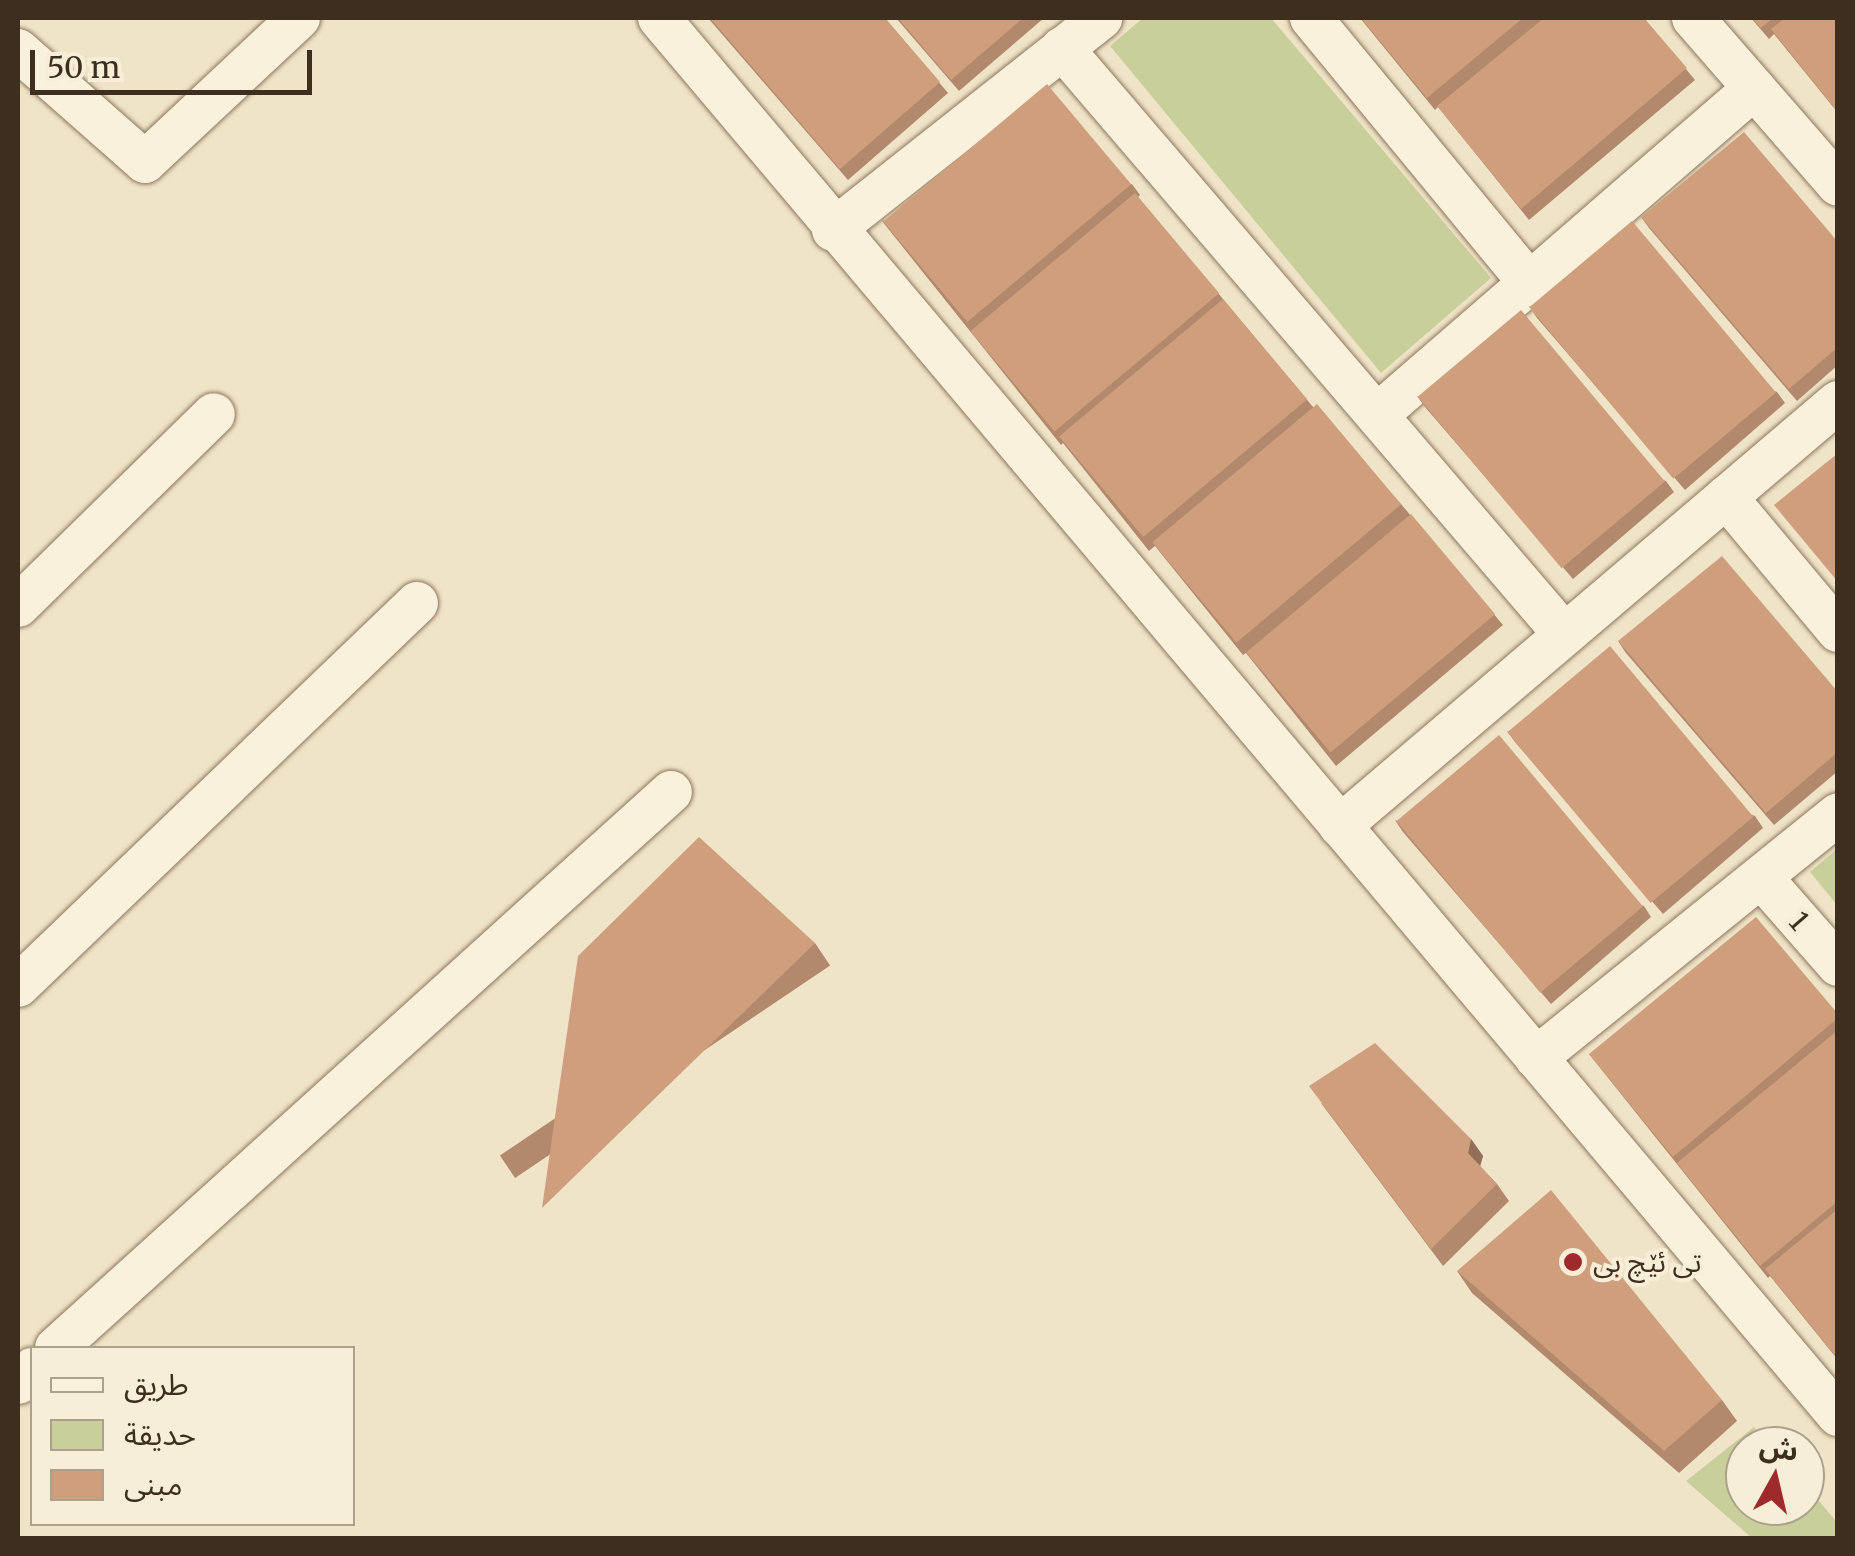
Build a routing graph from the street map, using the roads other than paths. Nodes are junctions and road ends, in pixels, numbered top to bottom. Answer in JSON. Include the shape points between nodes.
{"nodes":[{"id":1,"x":299,"y":18,"type":"edge"},
{"id":2,"x":659,"y":18,"type":"edge"},
{"id":3,"x":1101,"y":18,"type":"edge"},
{"id":4,"x":1311,"y":18,"type":"edge"},
{"id":5,"x":1693,"y":18,"type":"edge"},
{"id":6,"x":1062,"y":48,"type":"junction"},
{"id":7,"x":18,"y":50,"type":"edge"},
{"id":8,"x":1754,"y":88,"type":"junction"},
{"id":9,"x":1838,"y":184,"type":"edge"},
{"id":10,"x":833,"y":230,"type":"junction"},
{"id":11,"x":1529,"y":282,"type":"junction"},
{"id":12,"x":1838,"y":402,"type":"edge"},
{"id":13,"x":214,"y":414,"type":"dead end"},
{"id":14,"x":1376,"y":415,"type":"junction"},
{"id":15,"x":1726,"y":497,"type":"junction"},
{"id":16,"x":417,"y":603,"type":"dead end"},
{"id":17,"x":18,"y":606,"type":"edge"},
{"id":18,"x":1838,"y":631,"type":"edge"},
{"id":19,"x":1564,"y":634,"type":"junction"},
{"id":20,"x":670,"y":792,"type":"dead end"},
{"id":21,"x":1838,"y":814,"type":"edge"},
{"id":22,"x":1340,"y":826,"type":"junction"},
{"id":23,"x":1761,"y":877,"type":"junction"},
{"id":24,"x":1838,"y":965,"type":"edge"},
{"id":25,"x":18,"y":986,"type":"edge"},
{"id":26,"x":1536,"y":1058,"type":"junction"},
{"id":27,"x":58,"y":1346,"type":"edge"},
{"id":28,"x":1838,"y":1416,"type":"edge"}],
"edges":[{"from":1,"to":7,"type":"street","via":[[145,162]]},
{"from":2,"to":10,"type":"street"},
{"from":3,"to":6,"type":"street"},
{"from":4,"to":11,"type":"street"},
{"from":5,"to":8,"type":"street"},
{"from":6,"to":10,"type":"street"},
{"from":6,"to":14,"type":"street"},
{"from":8,"to":9,"type":"street"},
{"from":8,"to":11,"type":"street"},
{"from":10,"to":22,"type":"street"},
{"from":11,"to":14,"type":"street"},
{"from":12,"to":15,"type":"street"},
{"from":13,"to":17,"type":"street"},
{"from":14,"to":19,"type":"street"},
{"from":15,"to":18,"type":"street"},
{"from":15,"to":19,"type":"street"},
{"from":16,"to":25,"type":"street"},
{"from":19,"to":22,"type":"street"},
{"from":20,"to":27,"type":"street"},
{"from":21,"to":23,"type":"street"},
{"from":22,"to":26,"type":"street"},
{"from":23,"to":24,"type":"street","name":"1"},
{"from":23,"to":26,"type":"street"},
{"from":26,"to":28,"type":"street"}]}
